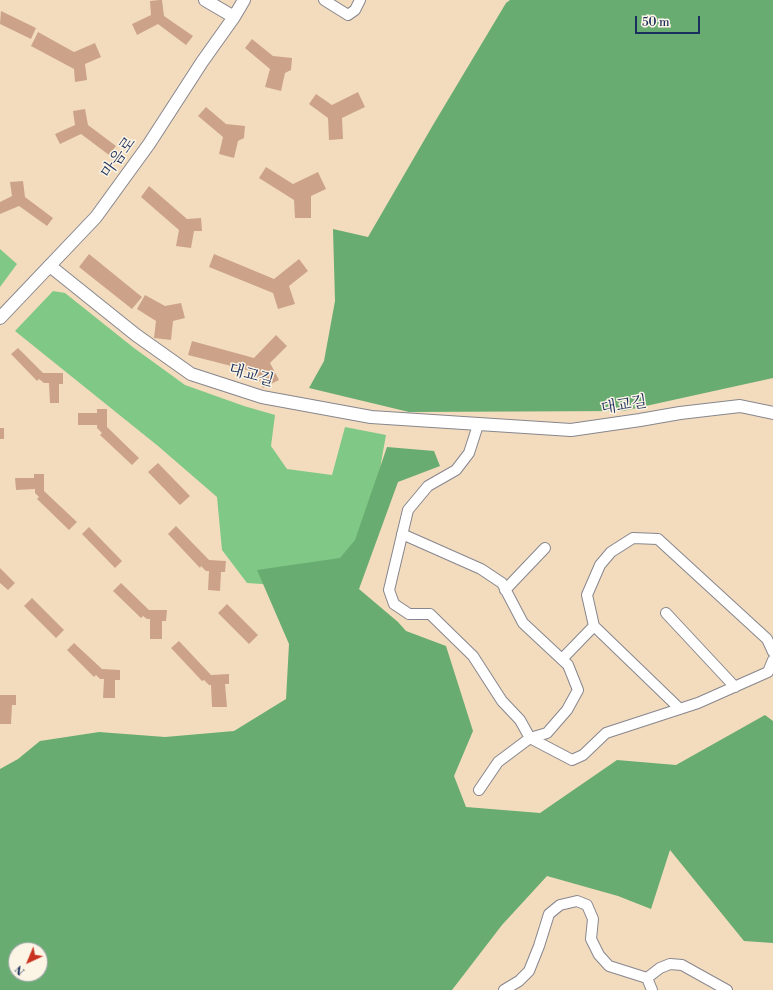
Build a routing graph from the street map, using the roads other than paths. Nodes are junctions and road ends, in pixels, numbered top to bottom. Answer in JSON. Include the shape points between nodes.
{"nodes":[{"id":1,"x":205,"y":0,"type":"edge"},
{"id":2,"x":244,"y":0,"type":"edge"},
{"id":3,"x":324,"y":0,"type":"edge"},
{"id":4,"x":360,"y":0,"type":"edge"},
{"id":5,"x":234,"y":17,"type":"junction"},
{"id":6,"x":50,"y":266,"type":"junction"},
{"id":7,"x":0,"y":318,"type":"edge"},
{"id":8,"x":773,"y":413,"type":"edge"},
{"id":9,"x":478,"y":425,"type":"junction"},
{"id":10,"x":402,"y":534,"type":"junction"},
{"id":11,"x":545,"y":548,"type":"dead end"},
{"id":12,"x":505,"y":590,"type":"junction"},
{"id":13,"x":666,"y":613,"type":"dead end"},
{"id":14,"x":594,"y":626,"type":"junction"},
{"id":15,"x":773,"y":652,"type":"edge"},
{"id":16,"x":562,"y":659,"type":"junction"},
{"id":17,"x":773,"y":660,"type":"edge"},
{"id":18,"x":735,"y":687,"type":"junction"},
{"id":19,"x":680,"y":709,"type":"junction"},
{"id":20,"x":530,"y":738,"type":"junction"},
{"id":21,"x":479,"y":790,"type":"dead end"},
{"id":22,"x":647,"y":978,"type":"junction"},
{"id":23,"x":504,"y":990,"type":"edge"},
{"id":24,"x":652,"y":990,"type":"edge"},
{"id":25,"x":727,"y":990,"type":"edge"}],
"edges":[{"from":1,"to":5,"type":"street"},
{"from":2,"to":5,"type":"street","name":"마음로"},
{"from":3,"to":4,"type":"street","via":[[348,15],[355,10]]},
{"from":5,"to":6,"type":"street","name":"마음로","via":[[149,144],[96,217]]},
{"from":6,"to":7,"type":"street","name":"마음로"},
{"from":6,"to":9,"type":"street","name":"대교길","via":[[136,335],[191,374],[262,397],[371,417]]},
{"from":8,"to":9,"type":"street","name":"대교길","via":[[740,406],[570,430]]},
{"from":9,"to":10,"type":"street","via":[[470,453],[456,470],[428,486],[408,510]]},
{"from":10,"to":12,"type":"street","via":[[481,569],[502,583]]},
{"from":10,"to":20,"type":"street","via":[[389,590],[394,604],[409,614],[430,614],[473,656],[502,701],[520,720]]},
{"from":11,"to":12,"type":"street"},
{"from":12,"to":16,"type":"street","via":[[524,623]]},
{"from":13,"to":18,"type":"street"},
{"from":14,"to":15,"type":"street","via":[[587,595],[600,565],[611,552],[633,538],[658,539],[767,639]]},
{"from":14,"to":16,"type":"street"},
{"from":14,"to":19,"type":"street"},
{"from":16,"to":20,"type":"street","via":[[568,665],[578,690],[567,710],[547,733]]},
{"from":17,"to":18,"type":"street","via":[[768,672]]},
{"from":18,"to":19,"type":"street"},
{"from":19,"to":20,"type":"street","via":[[606,733],[583,755],[572,760]]},
{"from":20,"to":21,"type":"street","via":[[498,762]]},
{"from":22,"to":23,"type":"street","via":[[609,966],[599,955],[590,939],[592,919],[587,905],[577,901],[560,905],[549,914],[529,971]]},
{"from":22,"to":24,"type":"street"},
{"from":22,"to":25,"type":"street","via":[[670,964],[682,965]]}]}
